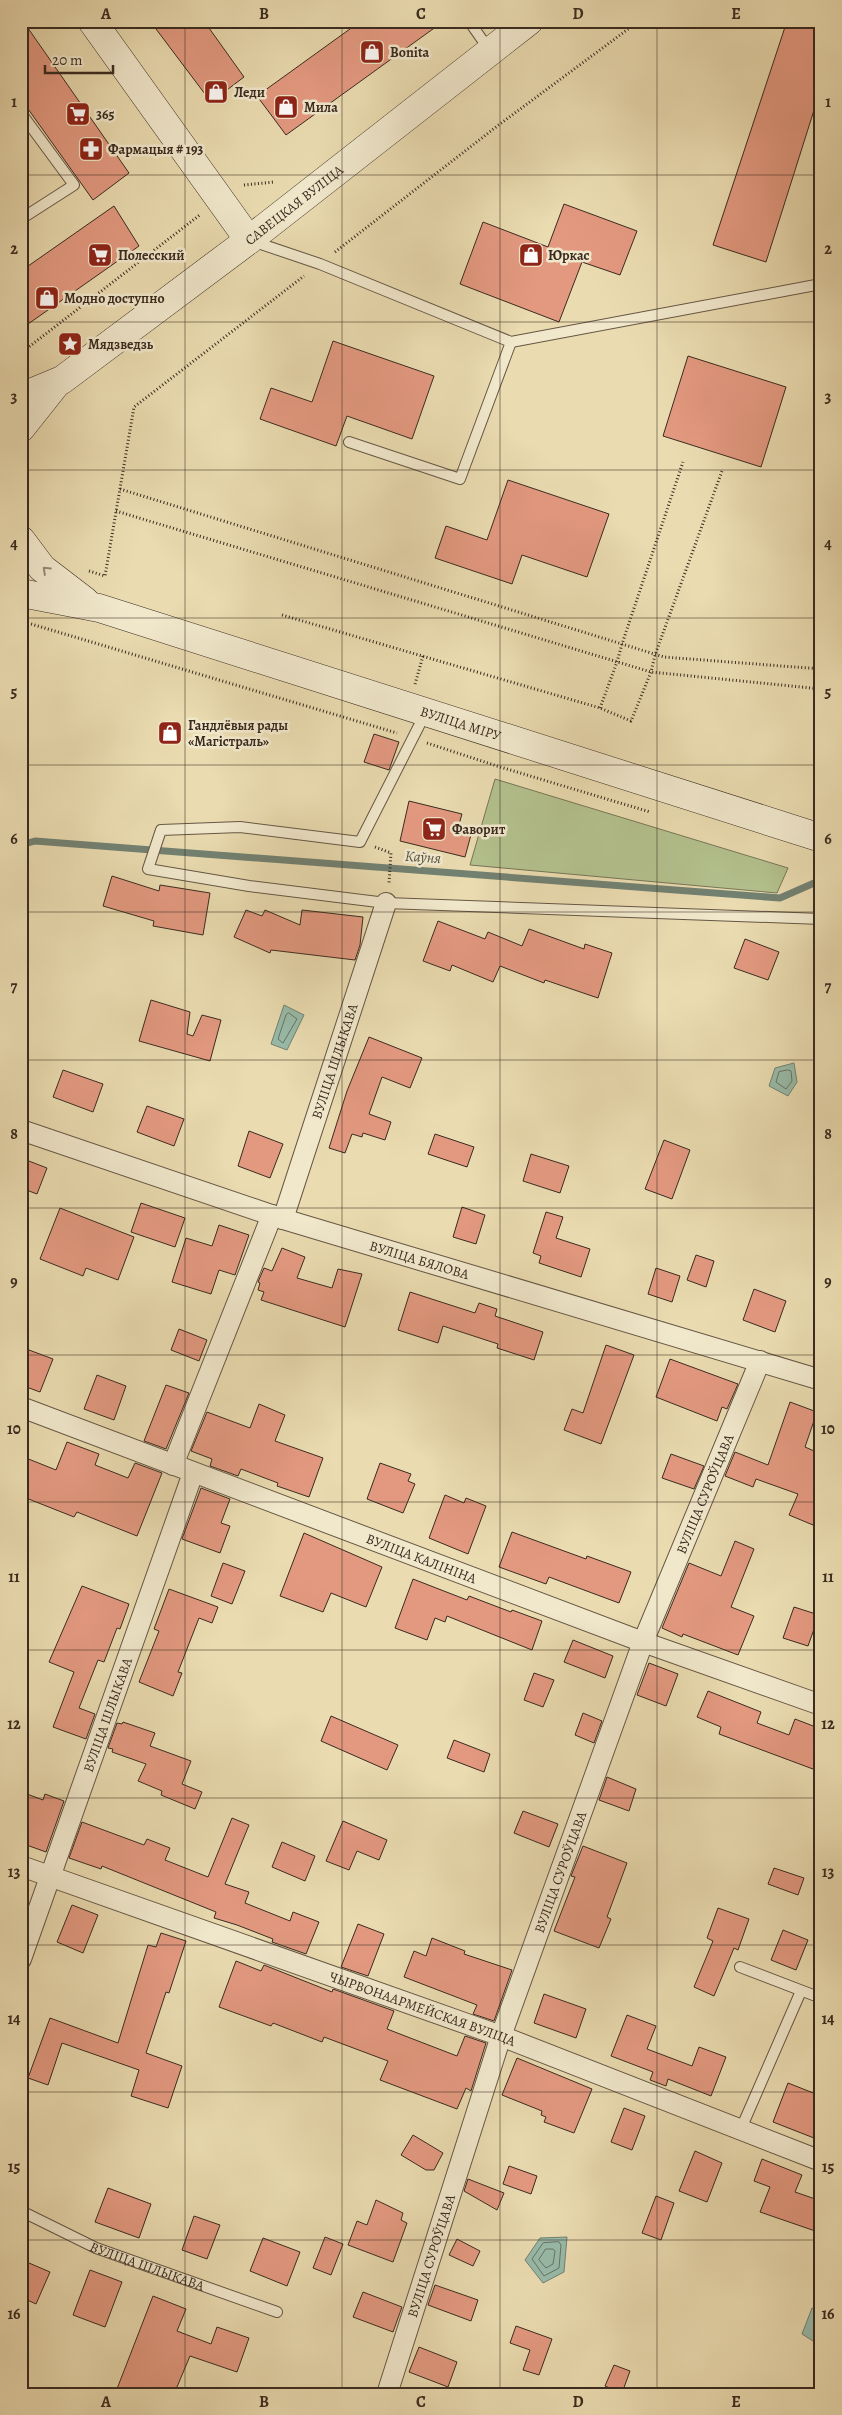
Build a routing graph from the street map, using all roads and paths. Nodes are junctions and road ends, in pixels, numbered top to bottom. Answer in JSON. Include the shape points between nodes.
{"nodes":[{"id":1,"x":92,"y":21,"type":"edge"},
{"id":2,"x":469,"y":21,"type":"edge"},
{"id":3,"x":530,"y":21,"type":"edge"},
{"id":4,"x":491,"y":51,"type":"junction"},
{"id":5,"x":21,"y":113,"type":"edge"},
{"id":6,"x":274,"y":182,"type":"dead end"},
{"id":7,"x":244,"y":185,"type":"dead end"},
{"id":8,"x":202,"y":214,"type":"dead end"},
{"id":9,"x":21,"y":218,"type":"edge"},
{"id":10,"x":249,"y":240,"type":"junction"},
{"id":11,"x":821,"y":284,"type":"edge"},
{"id":12,"x":511,"y":342,"type":"junction"},
{"id":13,"x":21,"y":353,"type":"edge"},
{"id":14,"x":56,"y":384,"type":"junction"},
{"id":15,"x":21,"y":397,"type":"edge"},
{"id":16,"x":21,"y":428,"type":"edge"},
{"id":17,"x":349,"y":442,"type":"dead end"},
{"id":18,"x":683,"y":462,"type":"dead end"},
{"id":19,"x":722,"y":471,"type":"dead end"},
{"id":20,"x":120,"y":489,"type":"dead end"},
{"id":21,"x":116,"y":511,"type":"dead end"},
{"id":22,"x":21,"y":540,"type":"edge"},
{"id":23,"x":21,"y":593,"type":"edge"},
{"id":24,"x":99,"y":608,"type":"junction"},
{"id":25,"x":282,"y":614,"type":"dead end"},
{"id":26,"x":21,"y":621,"type":"edge"},
{"id":27,"x":59,"y":632,"type":"dead end"},
{"id":28,"x":622,"y":644,"type":"junction"},
{"id":29,"x":655,"y":655,"type":"junction"},
{"id":30,"x":618,"y":662,"type":"junction"},
{"id":31,"x":821,"y":669,"type":"edge"},
{"id":32,"x":651,"y":672,"type":"junction"},
{"id":33,"x":821,"y":689,"type":"edge"},
{"id":34,"x":600,"y":708,"type":"junction"},
{"id":35,"x":426,"y":711,"type":"junction"},
{"id":36,"x":809,"y":834,"type":"edge"},
{"id":37,"x":391,"y":853,"type":"dead end"},
{"id":38,"x":386,"y":903,"type":"junction"},
{"id":39,"x":821,"y":919,"type":"edge"},
{"id":40,"x":21,"y":1130,"type":"edge"},
{"id":41,"x":278,"y":1217,"type":"junction"},
{"id":42,"x":760,"y":1361,"type":"junction"},
{"id":43,"x":821,"y":1380,"type":"edge"},
{"id":44,"x":21,"y":1407,"type":"edge"},
{"id":45,"x":173,"y":1465,"type":"junction"},
{"id":46,"x":193,"y":1473,"type":"junction"},
{"id":47,"x":643,"y":1642,"type":"junction"},
{"id":48,"x":821,"y":1705,"type":"edge"},
{"id":49,"x":21,"y":1866,"type":"edge"},
{"id":50,"x":51,"y":1876,"type":"junction"},
{"id":51,"x":21,"y":1959,"type":"edge"},
{"id":52,"x":740,"y":1967,"type":"dead end"},
{"id":53,"x":800,"y":1991,"type":"junction"},
{"id":54,"x":821,"y":1998,"type":"edge"},
{"id":55,"x":501,"y":2036,"type":"junction"},
{"id":56,"x":740,"y":2131,"type":"junction"},
{"id":57,"x":821,"y":2161,"type":"edge"},
{"id":58,"x":21,"y":2212,"type":"edge"},
{"id":59,"x":277,"y":2312,"type":"dead end"},
{"id":60,"x":387,"y":2394,"type":"edge"}],
"edges":[{"from":1,"to":10,"type":"main road"},
{"from":2,"to":4,"type":"lane"},
{"from":3,"to":4,"type":"main road","name":"САВЕЦКАЯ ВУЛІЦА"},
{"from":4,"to":10,"type":"main road","name":"САВЕЦКАЯ ВУЛІЦА"},
{"from":5,"to":9,"type":"lane","via":[[74,185]]},
{"from":6,"to":7,"type":"path"},
{"from":8,"to":13,"type":"path"},
{"from":10,"to":12,"type":"lane","via":[[320,264]]},
{"from":10,"to":14,"type":"main road","name":"САВЕЦКАЯ ВУЛІЦА"},
{"from":11,"to":12,"type":"lane"},
{"from":12,"to":17,"type":"lane","via":[[460,479]]},
{"from":14,"to":15,"type":"main road","name":"САВЕЦКАЯ ВУЛІЦА"},
{"from":14,"to":16,"type":"main road","name":"САВЕЦКАЯ ВУЛІЦА"},
{"from":18,"to":28,"type":"path"},
{"from":19,"to":29,"type":"path"},
{"from":20,"to":28,"type":"path"},
{"from":21,"to":30,"type":"path"},
{"from":24,"to":22,"type":"main road","name":"ВУЛІЦА МІРУ","one_way":true,"via":[[81,599],[42,568]]},
{"from":23,"to":24,"type":"main road","name":"ВУЛІЦА МІРУ"},
{"from":24,"to":35,"type":"main road","name":"ВУЛІЦА МІРУ"},
{"from":25,"to":34,"type":"path"},
{"from":26,"to":27,"type":"path"},
{"from":28,"to":29,"type":"path"},
{"from":28,"to":30,"type":"path"},
{"from":29,"to":31,"type":"path"},
{"from":29,"to":32,"type":"path"},
{"from":30,"to":32,"type":"path"},
{"from":30,"to":34,"type":"path"},
{"from":32,"to":33,"type":"path"},
{"from":32,"to":34,"type":"path","via":[[631,720]]},
{"from":35,"to":36,"type":"main road","name":"ВУЛІЦА МІРУ"},
{"from":35,"to":38,"type":"lane","via":[[360,842],[240,827],[161,830],[148,869],[249,886]]},
{"from":37,"to":38,"type":"path"},
{"from":38,"to":39,"type":"lane"},
{"from":38,"to":41,"type":"street","name":"ВУЛІЦА ШЛЫКАВА"},
{"from":40,"to":41,"type":"street","name":"ВУЛІЦА БЯЛОВА"},
{"from":41,"to":42,"type":"street","name":"ВУЛІЦА БЯЛОВА"},
{"from":41,"to":45,"type":"street","name":"ВУЛІЦА ШЛЫКАВА"},
{"from":42,"to":43,"type":"street","name":"ВУЛІЦА БЯЛОВА"},
{"from":42,"to":47,"type":"street","name":"ВУЛІЦА СУРОЎЦАВА"},
{"from":44,"to":45,"type":"street","name":"ВУЛІЦА КАЛІНІНА"},
{"from":45,"to":46,"type":"street","name":"ВУЛІЦА КАЛІНІНА"},
{"from":46,"to":47,"type":"street","name":"ВУЛІЦА КАЛІНІНА"},
{"from":46,"to":50,"type":"street","name":"ВУЛІЦА ШЛЫКАВА"},
{"from":47,"to":48,"type":"street","name":"ВУЛІЦА КАЛІНІНА"},
{"from":47,"to":55,"type":"street","name":"ВУЛІЦА СУРОЎЦАВА"},
{"from":49,"to":50,"type":"street","name":"ЧЫРВОНААРМЕЙСКАЯ ВУЛІЦА"},
{"from":50,"to":51,"type":"street","name":"ВУЛІЦА ШЛЫКАВА"},
{"from":50,"to":55,"type":"street","name":"ЧЫРВОНААРМЕЙСКАЯ ВУЛІЦА"},
{"from":52,"to":53,"type":"lane"},
{"from":53,"to":54,"type":"lane"},
{"from":53,"to":56,"type":"lane"},
{"from":55,"to":56,"type":"street","name":"ЧЫРВОНААРМЕЙСКАЯ ВУЛІЦА"},
{"from":55,"to":60,"type":"street","name":"ВУЛІЦА СУРОЎЦАВА"},
{"from":56,"to":57,"type":"street","name":"ЧЫРВОНААРМЕЙСКАЯ ВУЛІЦА"},
{"from":58,"to":59,"type":"lane","name":"ВУЛІЦА ШЛЫКАВА","via":[[96,2248]]}]}
